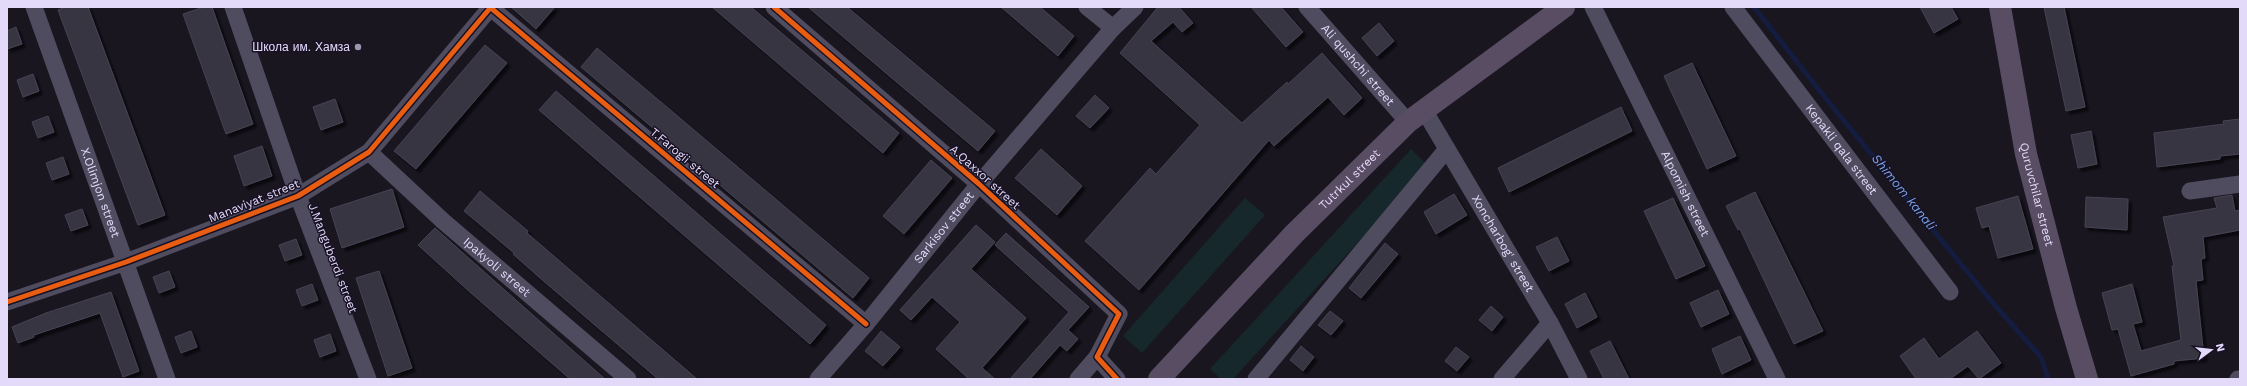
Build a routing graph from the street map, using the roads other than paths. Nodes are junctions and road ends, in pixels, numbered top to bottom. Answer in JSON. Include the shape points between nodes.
{"nodes":[{"id":1,"x":34,"y":7,"type":"edge"},
{"id":2,"x":233,"y":7,"type":"edge"},
{"id":3,"x":491,"y":7,"type":"edge"},
{"id":4,"x":774,"y":7,"type":"edge"},
{"id":5,"x":1087,"y":7,"type":"edge"},
{"id":6,"x":1135,"y":7,"type":"edge"},
{"id":7,"x":1307,"y":7,"type":"edge"},
{"id":8,"x":1564,"y":7,"type":"edge"},
{"id":9,"x":1593,"y":7,"type":"edge"},
{"id":10,"x":1733,"y":7,"type":"edge"},
{"id":11,"x":2000,"y":7,"type":"edge"},
{"id":12,"x":1113,"y":28,"type":"junction"},
{"id":13,"x":1416,"y":116,"type":"junction"},
{"id":14,"x":1447,"y":149,"type":"junction"},
{"id":15,"x":369,"y":152,"type":"junction"},
{"id":16,"x":979,"y":184,"type":"junction"},
{"id":17,"x":2240,"y":184,"type":"edge"},
{"id":18,"x":2190,"y":191,"type":"dead end"},
{"id":19,"x":298,"y":196,"type":"junction"},
{"id":20,"x":126,"y":262,"type":"junction"},
{"id":21,"x":1950,"y":292,"type":"dead end"},
{"id":22,"x":7,"y":302,"type":"edge"},
{"id":23,"x":1550,"y":323,"type":"junction"},
{"id":24,"x":866,"y":324,"type":"junction"},
{"id":25,"x":1097,"y":357,"type":"junction"},
{"id":26,"x":1161,"y":378,"type":"edge"},
{"id":27,"x":167,"y":379,"type":"edge"},
{"id":28,"x":368,"y":379,"type":"edge"},
{"id":29,"x":628,"y":379,"type":"edge"},
{"id":30,"x":818,"y":379,"type":"edge"},
{"id":31,"x":1078,"y":379,"type":"edge"},
{"id":32,"x":1117,"y":379,"type":"edge"},
{"id":33,"x":1256,"y":379,"type":"edge"},
{"id":34,"x":1502,"y":379,"type":"edge"},
{"id":35,"x":1579,"y":379,"type":"edge"},
{"id":36,"x":1777,"y":379,"type":"edge"},
{"id":37,"x":2087,"y":379,"type":"edge"}],
"edges":[{"from":1,"to":20,"type":"street","name":"X.Olimjon street"},
{"from":2,"to":19,"type":"street","name":"J.Manguberdi street"},
{"from":3,"to":15,"type":"street","name":"Manaviyat street"},
{"from":3,"to":24,"type":"street","name":"T.Farogii street"},
{"from":4,"to":16,"type":"street","name":"A.Qaxxor street"},
{"from":5,"to":12,"type":"street"},
{"from":6,"to":12,"type":"street","name":"Sarkisov street"},
{"from":7,"to":13,"type":"street","name":"Ali qushchi street"},
{"from":8,"to":13,"type":"main road","name":"Tutrkul street"},
{"from":9,"to":36,"type":"street","name":"Alpomish street"},
{"from":10,"to":21,"type":"street","name":"Kepakli qala street"},
{"from":11,"to":37,"type":"main road","name":"Quruvchilar street","via":[[2026,154]]},
{"from":12,"to":16,"type":"street","name":"Sarkisov street"},
{"from":13,"to":14,"type":"street","name":"Xoncharbog' street"},
{"from":13,"to":26,"type":"main road","name":"Tutrkul street","via":[[1294,234]]},
{"from":14,"to":23,"type":"street","name":"Xoncharbog' street"},
{"from":14,"to":33,"type":"street"},
{"from":15,"to":19,"type":"street","name":"Manaviyat street"},
{"from":15,"to":29,"type":"street","name":"Ipakyoli street","via":[[443,221]]},
{"from":16,"to":24,"type":"street","name":"Sarkisov street"},
{"from":16,"to":25,"type":"street","name":"A.Qaxxor street","via":[[1119,314]]},
{"from":17,"to":18,"type":"street"},
{"from":19,"to":20,"type":"street","name":"Manaviyat street"},
{"from":19,"to":28,"type":"street","name":"J.Manguberdi street"},
{"from":20,"to":22,"type":"street","name":"Manaviyat street"},
{"from":20,"to":27,"type":"street","name":"X.Olimjon street"},
{"from":23,"to":34,"type":"street"},
{"from":23,"to":35,"type":"street","name":"Xoncharbog' street"},
{"from":24,"to":30,"type":"street","name":"Sarkisov street"},
{"from":25,"to":31,"type":"street"},
{"from":25,"to":32,"type":"street"}]}
